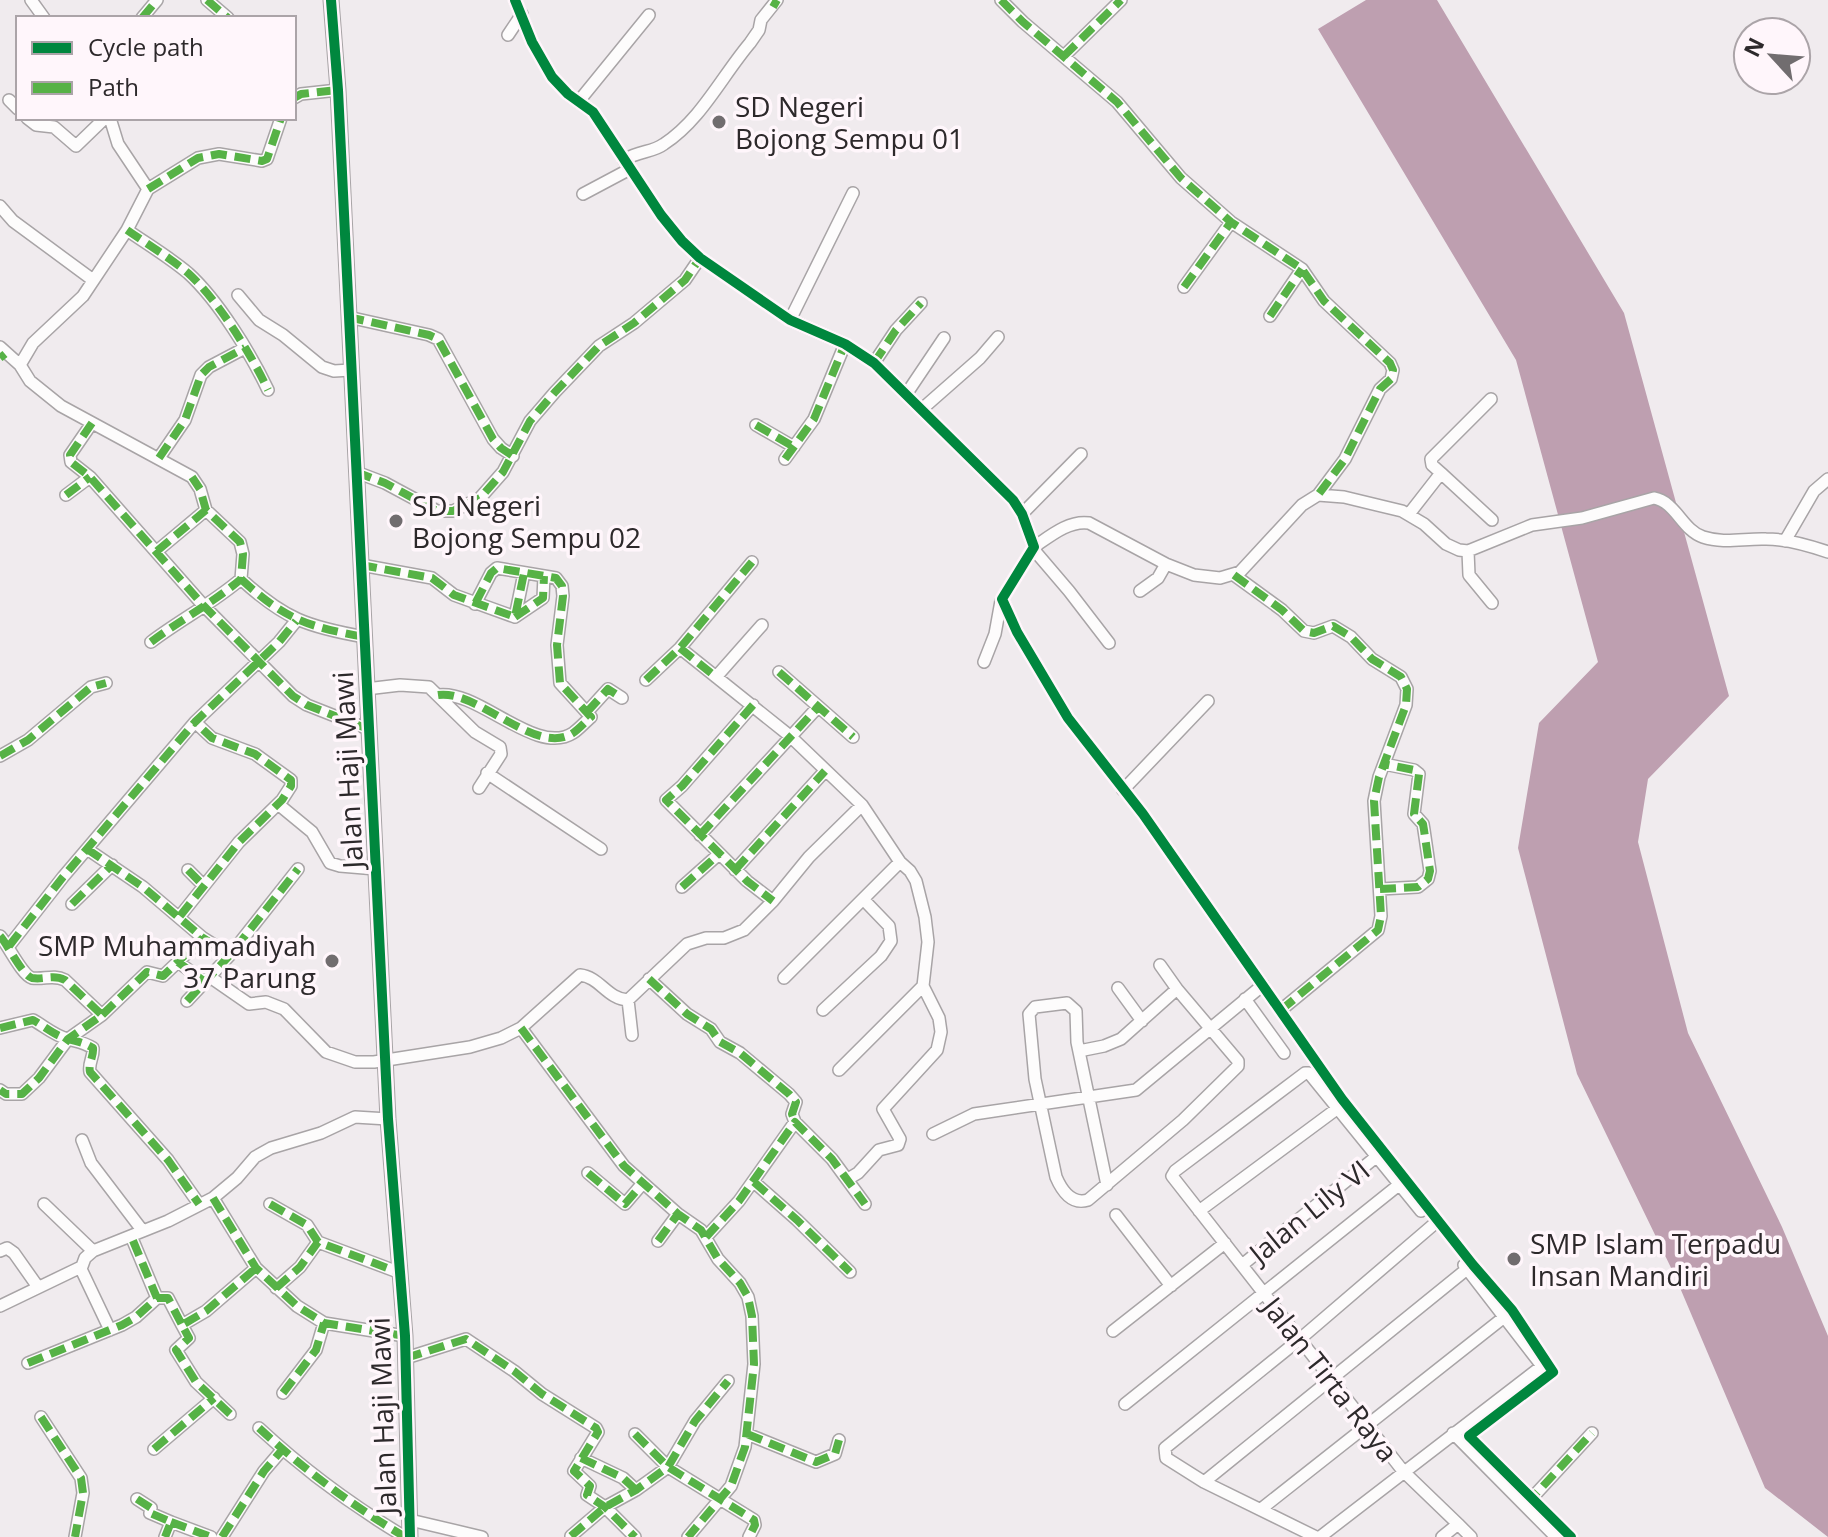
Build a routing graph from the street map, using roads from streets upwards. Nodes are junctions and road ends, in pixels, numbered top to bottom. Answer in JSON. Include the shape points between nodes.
{"nodes":[{"id":1,"x":157,"y":0,"type":"edge"},
{"id":2,"x":207,"y":0,"type":"edge"},
{"id":3,"x":331,"y":0,"type":"edge"},
{"id":4,"x":515,"y":0,"type":"edge"},
{"id":5,"x":777,"y":0,"type":"edge"},
{"id":6,"x":1001,"y":0,"type":"edge"},
{"id":7,"x":1121,"y":0,"type":"edge"},
{"id":8,"x":522,"y":14,"type":"junction"},
{"id":9,"x":649,"y":15,"type":"dead end"},
{"id":10,"x":144,"y":16,"type":"edge"},
{"id":11,"x":226,"y":16,"type":"edge"},
{"id":12,"x":508,"y":35,"type":"dead end"},
{"id":13,"x":1064,"y":56,"type":"junction"},
{"id":14,"x":338,"y":90,"type":"junction"},
{"id":15,"x":296,"y":97,"type":"edge"},
{"id":16,"x":579,"y":101,"type":"junction"},
{"id":17,"x":30,"y":120,"type":"edge"},
{"id":18,"x":106,"y":120,"type":"edge"},
{"id":19,"x":109,"y":120,"type":"edge"},
{"id":20,"x":280,"y":120,"type":"edge"},
{"id":21,"x":627,"y":164,"type":"junction"},
{"id":22,"x":148,"y":189,"type":"junction"},
{"id":23,"x":853,"y":193,"type":"dead end"},
{"id":24,"x":583,"y":194,"type":"dead end"},
{"id":25,"x":0,"y":206,"type":"edge"},
{"id":26,"x":1231,"y":222,"type":"junction"},
{"id":27,"x":127,"y":230,"type":"junction"},
{"id":28,"x":700,"y":258,"type":"junction"},
{"id":29,"x":1302,"y":269,"type":"junction"},
{"id":30,"x":93,"y":280,"type":"junction"},
{"id":31,"x":1184,"y":287,"type":"dead end"},
{"id":32,"x":238,"y":295,"type":"dead end"},
{"id":33,"x":921,"y":303,"type":"dead end"},
{"id":34,"x":1270,"y":316,"type":"dead end"},
{"id":35,"x":348,"y":317,"type":"junction"},
{"id":36,"x":790,"y":320,"type":"junction"},
{"id":37,"x":998,"y":337,"type":"dead end"},
{"id":38,"x":944,"y":338,"type":"dead end"},
{"id":39,"x":845,"y":344,"type":"junction"},
{"id":40,"x":245,"y":348,"type":"junction"},
{"id":41,"x":2,"y":353,"type":"edge"},
{"id":42,"x":874,"y":363,"type":"junction"},
{"id":43,"x":20,"y":365,"type":"junction"},
{"id":44,"x":351,"y":370,"type":"junction"},
{"id":45,"x":268,"y":390,"type":"dead end"},
{"id":46,"x":907,"y":393,"type":"junction"},
{"id":47,"x":1491,"y":399,"type":"dead end"},
{"id":48,"x":922,"y":409,"type":"junction"},
{"id":49,"x":92,"y":423,"type":"junction"},
{"id":50,"x":756,"y":425,"type":"dead end"},
{"id":51,"x":794,"y":447,"type":"junction"},
{"id":52,"x":1081,"y":454,"type":"dead end"},
{"id":53,"x":513,"y":456,"type":"junction"},
{"id":54,"x":159,"y":458,"type":"junction"},
{"id":55,"x":785,"y":459,"type":"dead end"},
{"id":56,"x":356,"y":472,"type":"junction"},
{"id":57,"x":1441,"y":473,"type":"junction"},
{"id":58,"x":90,"y":477,"type":"junction"},
{"id":59,"x":1828,"y":479,"type":"edge"},
{"id":60,"x":66,"y":495,"type":"dead end"},
{"id":61,"x":1318,"y":495,"type":"junction"},
{"id":62,"x":206,"y":510,"type":"junction"},
{"id":63,"x":1022,"y":514,"type":"junction"},
{"id":64,"x":1409,"y":514,"type":"junction"},
{"id":65,"x":1492,"y":520,"type":"dead end"},
{"id":66,"x":1785,"y":541,"type":"junction"},
{"id":67,"x":1034,"y":547,"type":"junction"},
{"id":68,"x":157,"y":551,"type":"junction"},
{"id":69,"x":1468,"y":551,"type":"junction"},
{"id":70,"x":1828,"y":552,"type":"edge"},
{"id":71,"x":752,"y":562,"type":"dead end"},
{"id":72,"x":1166,"y":564,"type":"junction"},
{"id":73,"x":361,"y":565,"type":"junction"},
{"id":74,"x":524,"y":573,"type":"junction"},
{"id":75,"x":1234,"y":575,"type":"junction"},
{"id":76,"x":544,"y":576,"type":"junction"},
{"id":77,"x":241,"y":579,"type":"junction"},
{"id":78,"x":1140,"y":591,"type":"dead end"},
{"id":79,"x":1002,"y":599,"type":"junction"},
{"id":80,"x":1492,"y":603,"type":"dead end"},
{"id":81,"x":475,"y":604,"type":"junction"},
{"id":82,"x":203,"y":605,"type":"junction"},
{"id":83,"x":515,"y":617,"type":"junction"},
{"id":84,"x":296,"y":621,"type":"junction"},
{"id":85,"x":762,"y":625,"type":"dead end"},
{"id":86,"x":365,"y":637,"type":"junction"},
{"id":87,"x":151,"y":642,"type":"dead end"},
{"id":88,"x":1109,"y":643,"type":"dead end"},
{"id":89,"x":680,"y":648,"type":"junction"},
{"id":90,"x":256,"y":661,"type":"junction"},
{"id":91,"x":984,"y":662,"type":"dead end"},
{"id":92,"x":779,"y":672,"type":"dead end"},
{"id":93,"x":716,"y":677,"type":"junction"},
{"id":94,"x":646,"y":680,"type":"dead end"},
{"id":95,"x":106,"y":683,"type":"dead end"},
{"id":96,"x":366,"y":689,"type":"junction"},
{"id":97,"x":438,"y":695,"type":"junction"},
{"id":98,"x":622,"y":698,"type":"dead end"},
{"id":99,"x":1208,"y":701,"type":"dead end"},
{"id":100,"x":753,"y":705,"type":"junction"},
{"id":101,"x":818,"y":707,"type":"junction"},
{"id":102,"x":587,"y":712,"type":"junction"},
{"id":103,"x":195,"y":722,"type":"junction"},
{"id":104,"x":368,"y":729,"type":"junction"},
{"id":105,"x":790,"y":736,"type":"junction"},
{"id":106,"x":853,"y":737,"type":"dead end"},
{"id":107,"x":0,"y":756,"type":"edge"},
{"id":108,"x":1384,"y":764,"type":"junction"},
{"id":109,"x":825,"y":771,"type":"junction"},
{"id":110,"x":487,"y":773,"type":"junction"},
{"id":111,"x":479,"y":788,"type":"dead end"},
{"id":112,"x":1123,"y":790,"type":"junction"},
{"id":113,"x":278,"y":804,"type":"junction"},
{"id":114,"x":862,"y":805,"type":"junction"},
{"id":115,"x":700,"y":835,"type":"junction"},
{"id":116,"x":87,"y":849,"type":"junction"},
{"id":117,"x":601,"y":849,"type":"dead end"},
{"id":118,"x":719,"y":854,"type":"junction"},
{"id":119,"x":900,"y":862,"type":"junction"},
{"id":120,"x":112,"y":865,"type":"junction"},
{"id":121,"x":298,"y":869,"type":"dead end"},
{"id":122,"x":376,"y":869,"type":"junction"},
{"id":123,"x":188,"y":870,"type":"dead end"},
{"id":124,"x":735,"y":870,"type":"junction"},
{"id":125,"x":203,"y":885,"type":"junction"},
{"id":126,"x":682,"y":887,"type":"dead end"},
{"id":127,"x":1380,"y":889,"type":"junction"},
{"id":128,"x":863,"y":899,"type":"junction"},
{"id":129,"x":773,"y":901,"type":"junction"},
{"id":130,"x":72,"y":904,"type":"dead end"},
{"id":131,"x":180,"y":916,"type":"junction"},
{"id":132,"x":0,"y":936,"type":"edge"},
{"id":133,"x":203,"y":938,"type":"junction"},
{"id":134,"x":9,"y":946,"type":"junction"},
{"id":135,"x":230,"y":955,"type":"junction"},
{"id":136,"x":178,"y":962,"type":"junction"},
{"id":137,"x":1160,"y":965,"type":"dead end"},
{"id":138,"x":784,"y":978,"type":"dead end"},
{"id":139,"x":649,"y":979,"type":"junction"},
{"id":140,"x":208,"y":980,"type":"junction"},
{"id":141,"x":1263,"y":985,"type":"junction"},
{"id":142,"x":923,"y":986,"type":"junction"},
{"id":143,"x":1118,"y":988,"type":"dead end"},
{"id":144,"x":1177,"y":989,"type":"junction"},
{"id":145,"x":1245,"y":999,"type":"junction"},
{"id":146,"x":628,"y":1000,"type":"junction"},
{"id":147,"x":187,"y":1001,"type":"dead end"},
{"id":148,"x":823,"y":1010,"type":"dead end"},
{"id":149,"x":1281,"y":1010,"type":"junction"},
{"id":150,"x":102,"y":1015,"type":"junction"},
{"id":151,"x":1142,"y":1021,"type":"junction"},
{"id":152,"x":0,"y":1028,"type":"edge"},
{"id":153,"x":521,"y":1028,"type":"junction"},
{"id":154,"x":1209,"y":1028,"type":"junction"},
{"id":155,"x":632,"y":1035,"type":"dead end"},
{"id":156,"x":68,"y":1039,"type":"junction"},
{"id":157,"x":1079,"y":1051,"type":"junction"},
{"id":158,"x":1284,"y":1053,"type":"dead end"},
{"id":159,"x":386,"y":1060,"type":"junction"},
{"id":160,"x":839,"y":1070,"type":"dead end"},
{"id":161,"x":0,"y":1090,"type":"edge"},
{"id":162,"x":1088,"y":1098,"type":"junction"},
{"id":163,"x":1040,"y":1105,"type":"junction"},
{"id":164,"x":1338,"y":1108,"type":"junction"},
{"id":165,"x":388,"y":1119,"type":"junction"},
{"id":166,"x":795,"y":1122,"type":"junction"},
{"id":167,"x":933,"y":1134,"type":"dead end"},
{"id":168,"x":82,"y":1140,"type":"dead end"},
{"id":169,"x":1376,"y":1157,"type":"junction"},
{"id":170,"x":588,"y":1173,"type":"dead end"},
{"id":171,"x":848,"y":1179,"type":"junction"},
{"id":172,"x":754,"y":1182,"type":"junction"},
{"id":173,"x":643,"y":1183,"type":"junction"},
{"id":174,"x":1400,"y":1184,"type":"junction"},
{"id":175,"x":1107,"y":1185,"type":"junction"},
{"id":176,"x":213,"y":1198,"type":"junction"},
{"id":177,"x":44,"y":1204,"type":"dead end"},
{"id":178,"x":199,"y":1204,"type":"junction"},
{"id":179,"x":270,"y":1204,"type":"dead end"},
{"id":180,"x":865,"y":1204,"type":"dead end"},
{"id":181,"x":1199,"y":1211,"type":"junction"},
{"id":182,"x":678,"y":1214,"type":"junction"},
{"id":183,"x":1116,"y":1215,"type":"dead end"},
{"id":184,"x":1433,"y":1225,"type":"junction"},
{"id":185,"x":136,"y":1233,"type":"junction"},
{"id":186,"x":706,"y":1237,"type":"junction"},
{"id":187,"x":658,"y":1241,"type":"dead end"},
{"id":188,"x":318,"y":1242,"type":"junction"},
{"id":189,"x":1225,"y":1243,"type":"junction"},
{"id":190,"x":0,"y":1251,"type":"edge"},
{"id":191,"x":93,"y":1251,"type":"junction"},
{"id":192,"x":1242,"y":1265,"type":"junction"},
{"id":193,"x":81,"y":1267,"type":"junction"},
{"id":194,"x":256,"y":1268,"type":"junction"},
{"id":195,"x":1467,"y":1269,"type":"junction"},
{"id":196,"x":398,"y":1272,"type":"junction"},
{"id":197,"x":850,"y":1272,"type":"dead end"},
{"id":198,"x":1171,"y":1286,"type":"junction"},
{"id":199,"x":38,"y":1287,"type":"junction"},
{"id":200,"x":276,"y":1288,"type":"junction"},
{"id":201,"x":1263,"y":1292,"type":"junction"},
{"id":202,"x":157,"y":1298,"type":"junction"},
{"id":203,"x":0,"y":1306,"type":"edge"},
{"id":204,"x":1503,"y":1318,"type":"junction"},
{"id":205,"x":324,"y":1323,"type":"junction"},
{"id":206,"x":182,"y":1325,"type":"junction"},
{"id":207,"x":110,"y":1330,"type":"junction"},
{"id":208,"x":1113,"y":1331,"type":"dead end"},
{"id":209,"x":405,"y":1336,"type":"junction"},
{"id":210,"x":1300,"y":1339,"type":"junction"},
{"id":211,"x":406,"y":1358,"type":"junction"},
{"id":212,"x":28,"y":1363,"type":"dead end"},
{"id":213,"x":728,"y":1381,"type":"dead end"},
{"id":214,"x":1332,"y":1381,"type":"junction"},
{"id":215,"x":283,"y":1393,"type":"dead end"},
{"id":216,"x":214,"y":1398,"type":"junction"},
{"id":217,"x":1125,"y":1404,"type":"dead end"},
{"id":218,"x":230,"y":1414,"type":"dead end"},
{"id":219,"x":41,"y":1417,"type":"dead end"},
{"id":220,"x":1367,"y":1424,"type":"junction"},
{"id":221,"x":259,"y":1428,"type":"dead end"},
{"id":222,"x":1453,"y":1433,"type":"junction"},
{"id":223,"x":1592,"y":1433,"type":"dead end"},
{"id":224,"x":635,"y":1434,"type":"dead end"},
{"id":225,"x":747,"y":1434,"type":"junction"},
{"id":226,"x":839,"y":1440,"type":"dead end"},
{"id":227,"x":154,"y":1449,"type":"dead end"},
{"id":228,"x":282,"y":1450,"type":"junction"},
{"id":229,"x":581,"y":1458,"type":"junction"},
{"id":230,"x":668,"y":1467,"type":"junction"},
{"id":231,"x":1403,"y":1471,"type":"junction"},
{"id":232,"x":1204,"y":1482,"type":"junction"},
{"id":233,"x":636,"y":1490,"type":"junction"},
{"id":234,"x":1532,"y":1498,"type":"junction"},
{"id":235,"x":137,"y":1499,"type":"dead end"},
{"id":236,"x":720,"y":1501,"type":"junction"},
{"id":237,"x":605,"y":1507,"type":"junction"},
{"id":238,"x":1261,"y":1509,"type":"junction"},
{"id":239,"x":410,"y":1520,"type":"junction"},
{"id":240,"x":171,"y":1522,"type":"junction"},
{"id":241,"x":1458,"y":1524,"type":"junction"},
{"id":242,"x":571,"y":1536,"type":"edge"},
{"id":243,"x":75,"y":1537,"type":"edge"},
{"id":244,"x":165,"y":1537,"type":"edge"},
{"id":245,"x":211,"y":1537,"type":"edge"},
{"id":246,"x":222,"y":1537,"type":"edge"},
{"id":247,"x":407,"y":1537,"type":"edge"},
{"id":248,"x":482,"y":1537,"type":"edge"},
{"id":249,"x":635,"y":1537,"type":"edge"},
{"id":250,"x":688,"y":1537,"type":"edge"},
{"id":251,"x":749,"y":1537,"type":"edge"},
{"id":252,"x":1318,"y":1537,"type":"edge"},
{"id":253,"x":1442,"y":1537,"type":"edge"},
{"id":254,"x":1471,"y":1537,"type":"edge"},
{"id":255,"x":1556,"y":1537,"type":"edge"},
{"id":256,"x":1571,"y":1537,"type":"edge"}],
"edges":[{"from":1,"to":10,"type":"street"},
{"from":2,"to":11,"type":"street"},
{"from":3,"to":14,"type":"street","name":"Jalan Haji Mawi"},
{"from":4,"to":8,"type":"street"},
{"from":5,"to":21,"type":"street","via":[[689,121],[658,148],[641,151]]},
{"from":6,"to":13,"type":"street"},
{"from":7,"to":13,"type":"street"},
{"from":8,"to":12,"type":"street"},
{"from":8,"to":16,"type":"street","via":[[552,77]]},
{"from":9,"to":16,"type":"street"},
{"from":13,"to":26,"type":"street","via":[[1117,102],[1173,170]]},
{"from":14,"to":15,"type":"street"},
{"from":14,"to":35,"type":"street","name":"Jalan Haji Mawi"},
{"from":16,"to":21,"type":"street","via":[[593,112]]},
{"from":17,"to":18,"type":"street","via":[[54,127],[74,146]]},
{"from":19,"to":22,"type":"street"},
{"from":20,"to":22,"type":"street","via":[[267,159],[219,154],[198,158]]},
{"from":21,"to":24,"type":"street"},
{"from":21,"to":28,"type":"street","via":[[661,215]]},
{"from":22,"to":27,"type":"street"},
{"from":23,"to":36,"type":"street"},
{"from":25,"to":30,"type":"street"},
{"from":26,"to":29,"type":"street"},
{"from":26,"to":31,"type":"street"},
{"from":27,"to":30,"type":"street"},
{"from":27,"to":40,"type":"street","via":[[191,276]]},
{"from":28,"to":36,"type":"street"},
{"from":28,"to":53,"type":"street","via":[[685,280],[599,346],[530,421]]},
{"from":29,"to":34,"type":"street"},
{"from":29,"to":61,"type":"street","via":[[1324,301],[1393,370],[1345,459]]},
{"from":30,"to":43,"type":"street","via":[[77,303],[33,343]]},
{"from":32,"to":44,"type":"street","via":[[259,320],[322,367]]},
{"from":33,"to":42,"type":"street"},
{"from":35,"to":44,"type":"street","name":"Jalan Haji Mawi"},
{"from":35,"to":53,"type":"street","via":[[438,339],[493,439]]},
{"from":36,"to":39,"type":"street"},
{"from":37,"to":48,"type":"street"},
{"from":38,"to":46,"type":"street"},
{"from":39,"to":42,"type":"street"},
{"from":39,"to":51,"type":"street","via":[[822,403]]},
{"from":40,"to":45,"type":"street"},
{"from":40,"to":54,"type":"street","via":[[201,375],[185,420]]},
{"from":41,"to":43,"type":"street"},
{"from":42,"to":46,"type":"street"},
{"from":43,"to":49,"type":"street","via":[[61,406]]},
{"from":44,"to":56,"type":"street","name":"Jalan Haji Mawi"},
{"from":46,"to":48,"type":"street"},
{"from":47,"to":57,"type":"street","via":[[1431,459]]},
{"from":48,"to":63,"type":"street"},
{"from":49,"to":54,"type":"street"},
{"from":49,"to":58,"type":"street","via":[[69,457]]},
{"from":50,"to":51,"type":"street"},
{"from":51,"to":55,"type":"street"},
{"from":52,"to":63,"type":"street"},
{"from":53,"to":56,"type":"street","via":[[480,498],[445,512]]},
{"from":54,"to":62,"type":"street","via":[[195,480]]},
{"from":56,"to":73,"type":"street","name":"Jalan Haji Mawi"},
{"from":57,"to":64,"type":"street"},
{"from":57,"to":65,"type":"street"},
{"from":58,"to":60,"type":"street"},
{"from":58,"to":68,"type":"street"},
{"from":59,"to":66,"type":"street","via":[[1814,491]]},
{"from":61,"to":64,"type":"street"},
{"from":61,"to":75,"type":"street"},
{"from":62,"to":68,"type":"street"},
{"from":62,"to":77,"type":"street","via":[[240,542]]},
{"from":63,"to":67,"type":"street"},
{"from":64,"to":69,"type":"street","via":[[1446,544]]},
{"from":66,"to":69,"type":"street","via":[[1705,538],[1666,502],[1654,498],[1532,525]]},
{"from":66,"to":70,"type":"street"},
{"from":67,"to":72,"type":"street","via":[[1082,522]]},
{"from":67,"to":79,"type":"street"},
{"from":67,"to":88,"type":"street"},
{"from":68,"to":82,"type":"street"},
{"from":69,"to":80,"type":"street","via":[[1469,575]]},
{"from":71,"to":89,"type":"street"},
{"from":72,"to":75,"type":"street","via":[[1207,577]]},
{"from":72,"to":78,"type":"street"},
{"from":73,"to":81,"type":"street","via":[[432,578]]},
{"from":73,"to":86,"type":"street","name":"Jalan Haji Mawi"},
{"from":74,"to":76,"type":"street"},
{"from":74,"to":81,"type":"street","via":[[493,570]]},
{"from":74,"to":83,"type":"street"},
{"from":75,"to":108,"type":"street","via":[[1299,629],[1314,633],[1328,626],[1339,628],[1401,677],[1408,697]]},
{"from":76,"to":83,"type":"street","via":[[543,598]]},
{"from":76,"to":102,"type":"street","via":[[556,578],[562,591],[560,683]]},
{"from":77,"to":82,"type":"street"},
{"from":77,"to":84,"type":"street"},
{"from":79,"to":91,"type":"street"},
{"from":79,"to":112,"type":"street","via":[[1068,718]]},
{"from":81,"to":83,"type":"street"},
{"from":82,"to":87,"type":"street"},
{"from":82,"to":90,"type":"street"},
{"from":84,"to":86,"type":"street"},
{"from":84,"to":90,"type":"street"},
{"from":85,"to":93,"type":"street"},
{"from":86,"to":96,"type":"street","name":"Jalan Haji Mawi"},
{"from":89,"to":93,"type":"street"},
{"from":89,"to":94,"type":"street"},
{"from":90,"to":103,"type":"street"},
{"from":90,"to":104,"type":"street","via":[[299,701]]},
{"from":92,"to":101,"type":"street"},
{"from":93,"to":100,"type":"street"},
{"from":95,"to":107,"type":"street","via":[[91,687],[28,740]]},
{"from":96,"to":97,"type":"street","via":[[421,686]]},
{"from":96,"to":104,"type":"street","name":"Jalan Haji Mawi"},
{"from":97,"to":102,"type":"street","via":[[456,696],[556,738],[573,733],[591,717]]},
{"from":97,"to":110,"type":"street","via":[[502,750]]},
{"from":98,"to":102,"type":"street","via":[[608,689]]},
{"from":99,"to":112,"type":"street"},
{"from":100,"to":105,"type":"street"},
{"from":100,"to":115,"type":"street","via":[[666,800]]},
{"from":101,"to":105,"type":"street"},
{"from":101,"to":106,"type":"street"},
{"from":103,"to":113,"type":"street","via":[[212,738],[255,754],[289,778],[291,786]]},
{"from":103,"to":116,"type":"street"},
{"from":104,"to":122,"type":"street","name":"Jalan Haji Mawi"},
{"from":105,"to":109,"type":"street"},
{"from":105,"to":115,"type":"street"},
{"from":108,"to":127,"type":"street","via":[[1373,822]]},
{"from":108,"to":127,"type":"street","via":[[1419,774],[1414,816],[1423,824],[1430,871],[1418,887]]},
{"from":109,"to":114,"type":"street"},
{"from":109,"to":124,"type":"street"},
{"from":110,"to":111,"type":"street"},
{"from":110,"to":117,"type":"street"},
{"from":112,"to":141,"type":"street"},
{"from":113,"to":122,"type":"street","via":[[312,832],[330,863]]},
{"from":113,"to":125,"type":"street"},
{"from":114,"to":119,"type":"street"},
{"from":114,"to":129,"type":"street"},
{"from":115,"to":118,"type":"street"},
{"from":116,"to":120,"type":"street"},
{"from":116,"to":134,"type":"street"},
{"from":118,"to":124,"type":"street"},
{"from":118,"to":126,"type":"street"},
{"from":119,"to":128,"type":"street"},
{"from":119,"to":142,"type":"street","via":[[916,881],[925,917]]},
{"from":120,"to":130,"type":"street"},
{"from":120,"to":131,"type":"street"},
{"from":121,"to":135,"type":"street"},
{"from":122,"to":159,"type":"street","name":"Jalan Haji Mawi"},
{"from":123,"to":125,"type":"street"},
{"from":124,"to":129,"type":"street"},
{"from":125,"to":131,"type":"street"},
{"from":127,"to":149,"type":"street","via":[[1378,930]]},
{"from":128,"to":138,"type":"street"},
{"from":128,"to":148,"type":"street","via":[[889,926],[891,941]]},
{"from":129,"to":139,"type":"street","via":[[734,935],[687,944]]},
{"from":131,"to":133,"type":"street"},
{"from":132,"to":134,"type":"street"},
{"from":133,"to":135,"type":"street"},
{"from":133,"to":136,"type":"street"},
{"from":134,"to":150,"type":"street","via":[[28,976],[58,976]]},
{"from":135,"to":140,"type":"street"},
{"from":136,"to":140,"type":"street"},
{"from":136,"to":150,"type":"street","via":[[161,977],[147,972]]},
{"from":137,"to":144,"type":"street"},
{"from":139,"to":146,"type":"street"},
{"from":139,"to":166,"type":"street","via":[[789,1094],[796,1102]]},
{"from":140,"to":147,"type":"street"},
{"from":140,"to":159,"type":"street","via":[[249,1004],[266,1002],[284,1009],[326,1052],[355,1062]]},
{"from":141,"to":145,"type":"street"},
{"from":141,"to":149,"type":"street"},
{"from":142,"to":160,"type":"street"},
{"from":142,"to":171,"type":"street","via":[[939,1018],[937,1050],[883,1109],[900,1139],[898,1145],[879,1150]]},
{"from":143,"to":151,"type":"street"},
{"from":144,"to":151,"type":"street"},
{"from":144,"to":154,"type":"street"},
{"from":145,"to":154,"type":"street"},
{"from":145,"to":158,"type":"street"},
{"from":146,"to":153,"type":"street","via":[[580,975]]},
{"from":146,"to":155,"type":"street"},
{"from":149,"to":234,"type":"street","via":[[1342,1099],[1512,1310],[1553,1372],[1469,1436]]},
{"from":150,"to":156,"type":"street"},
{"from":151,"to":157,"type":"street","via":[[1115,1042]]},
{"from":152,"to":156,"type":"street","via":[[33,1020]]},
{"from":153,"to":159,"type":"street","via":[[470,1047]]},
{"from":153,"to":173,"type":"street"},
{"from":154,"to":162,"type":"street","via":[[1136,1090]]},
{"from":154,"to":175,"type":"street","via":[[1238,1061],[1236,1071]]},
{"from":156,"to":161,"type":"street","via":[[22,1094]]},
{"from":156,"to":178,"type":"street","via":[[93,1048],[90,1072],[168,1160]]},
{"from":157,"to":162,"type":"street"},
{"from":157,"to":163,"type":"street","via":[[1075,1007],[1067,1003],[1031,1009],[1028,1020]]},
{"from":159,"to":165,"type":"street","name":"Jalan Haji Mawi"},
{"from":162,"to":163,"type":"street"},
{"from":162,"to":175,"type":"street"},
{"from":163,"to":167,"type":"street","via":[[974,1114]]},
{"from":163,"to":175,"type":"street","via":[[1060,1187],[1080,1202]]},
{"from":164,"to":169,"type":"street"},
{"from":164,"to":181,"type":"street"},
{"from":164,"to":181,"type":"street","name":"Jalan Tirta Raya","via":[[1305,1073],[1175,1171],[1173,1179]]},
{"from":165,"to":176,"type":"street","via":[[355,1117],[271,1148]]},
{"from":165,"to":196,"type":"street","name":"Jalan Haji Mawi"},
{"from":166,"to":171,"type":"street"},
{"from":166,"to":172,"type":"street"},
{"from":168,"to":185,"type":"street"},
{"from":169,"to":174,"type":"street"},
{"from":169,"to":192,"type":"street","name":"Jalan Lily VI"},
{"from":170,"to":173,"type":"street","via":[[625,1204]]},
{"from":171,"to":180,"type":"street"},
{"from":172,"to":186,"type":"street"},
{"from":172,"to":197,"type":"street"},
{"from":173,"to":182,"type":"street"},
{"from":174,"to":184,"type":"street"},
{"from":174,"to":201,"type":"street"},
{"from":176,"to":178,"type":"street"},
{"from":176,"to":194,"type":"street"},
{"from":177,"to":191,"type":"street"},
{"from":178,"to":185,"type":"street"},
{"from":179,"to":188,"type":"street","via":[[307,1225]]},
{"from":181,"to":189,"type":"street","name":"Jalan Tirta Raya"},
{"from":182,"to":186,"type":"street"},
{"from":182,"to":187,"type":"street"},
{"from":183,"to":198,"type":"street"},
{"from":184,"to":195,"type":"street"},
{"from":184,"to":210,"type":"street"},
{"from":185,"to":191,"type":"street"},
{"from":185,"to":202,"type":"street"},
{"from":186,"to":225,"type":"street","via":[[750,1305],[753,1376]]},
{"from":188,"to":196,"type":"street"},
{"from":188,"to":200,"type":"street"},
{"from":189,"to":192,"type":"street","name":"Jalan Tirta Raya"},
{"from":189,"to":198,"type":"street"},
{"from":190,"to":199,"type":"street","via":[[14,1253]]},
{"from":191,"to":193,"type":"street"},
{"from":192,"to":201,"type":"street","name":"Jalan Tirta Raya"},
{"from":193,"to":199,"type":"street"},
{"from":193,"to":207,"type":"street"},
{"from":194,"to":200,"type":"street"},
{"from":194,"to":206,"type":"street"},
{"from":195,"to":204,"type":"street"},
{"from":195,"to":214,"type":"street"},
{"from":196,"to":209,"type":"street","name":"Jalan Haji Mawi"},
{"from":198,"to":208,"type":"street"},
{"from":199,"to":203,"type":"street"},
{"from":200,"to":205,"type":"street"},
{"from":201,"to":210,"type":"street","name":"Jalan Tirta Raya"},
{"from":201,"to":217,"type":"street"},
{"from":202,"to":206,"type":"street","via":[[168,1298]]},
{"from":202,"to":207,"type":"street"},
{"from":204,"to":220,"type":"street"},
{"from":204,"to":222,"type":"street","via":[[1542,1366]]},
{"from":205,"to":209,"type":"street"},
{"from":205,"to":215,"type":"street","via":[[316,1350]]},
{"from":206,"to":216,"type":"street","via":[[189,1338],[176,1350],[196,1382]]},
{"from":207,"to":212,"type":"street"},
{"from":209,"to":211,"type":"street","name":"Jalan Haji Mawi"},
{"from":210,"to":214,"type":"street","name":"Jalan Tirta Raya"},
{"from":210,"to":232,"type":"street","via":[[1166,1446],[1166,1458]]},
{"from":211,"to":229,"type":"street","via":[[466,1339],[473,1342],[596,1428]]},
{"from":211,"to":239,"type":"street","name":"Jalan Haji Mawi"},
{"from":213,"to":230,"type":"street","via":[[695,1421]]},
{"from":214,"to":220,"type":"street","name":"Jalan Tirta Raya"},
{"from":214,"to":232,"type":"street"},
{"from":216,"to":218,"type":"street"},
{"from":216,"to":227,"type":"street"},
{"from":219,"to":243,"type":"street","via":[[81,1478]]},
{"from":220,"to":231,"type":"street","name":"Jalan Tirta Raya"},
{"from":220,"to":238,"type":"street"},
{"from":221,"to":228,"type":"street"},
{"from":222,"to":231,"type":"street"},
{"from":222,"to":255,"type":"street"},
{"from":223,"to":234,"type":"street"},
{"from":224,"to":230,"type":"street"},
{"from":225,"to":226,"type":"street","via":[[816,1462],[835,1454]]},
{"from":225,"to":236,"type":"street","via":[[735,1477]]},
{"from":228,"to":246,"type":"street"},
{"from":228,"to":247,"type":"street"},
{"from":229,"to":233,"type":"street"},
{"from":229,"to":237,"type":"street","via":[[574,1471],[590,1486],[587,1495]]},
{"from":230,"to":233,"type":"street"},
{"from":230,"to":236,"type":"street"},
{"from":231,"to":241,"type":"street","name":"Jalan Tirta Raya"},
{"from":231,"to":252,"type":"street"},
{"from":232,"to":238,"type":"street"},
{"from":233,"to":237,"type":"street"},
{"from":234,"to":256,"type":"street"},
{"from":235,"to":240,"type":"street","via":[[151,1508],[150,1513]]},
{"from":236,"to":250,"type":"street"},
{"from":236,"to":251,"type":"street","via":[[754,1520]]},
{"from":237,"to":242,"type":"street"},
{"from":237,"to":249,"type":"street"},
{"from":238,"to":252,"type":"street"},
{"from":239,"to":247,"type":"street","name":"Jalan Haji Mawi"},
{"from":239,"to":248,"type":"street"},
{"from":240,"to":244,"type":"street"},
{"from":240,"to":245,"type":"street"},
{"from":241,"to":253,"type":"street"},
{"from":241,"to":254,"type":"street","name":"Jalan Tirta Raya"}]}
